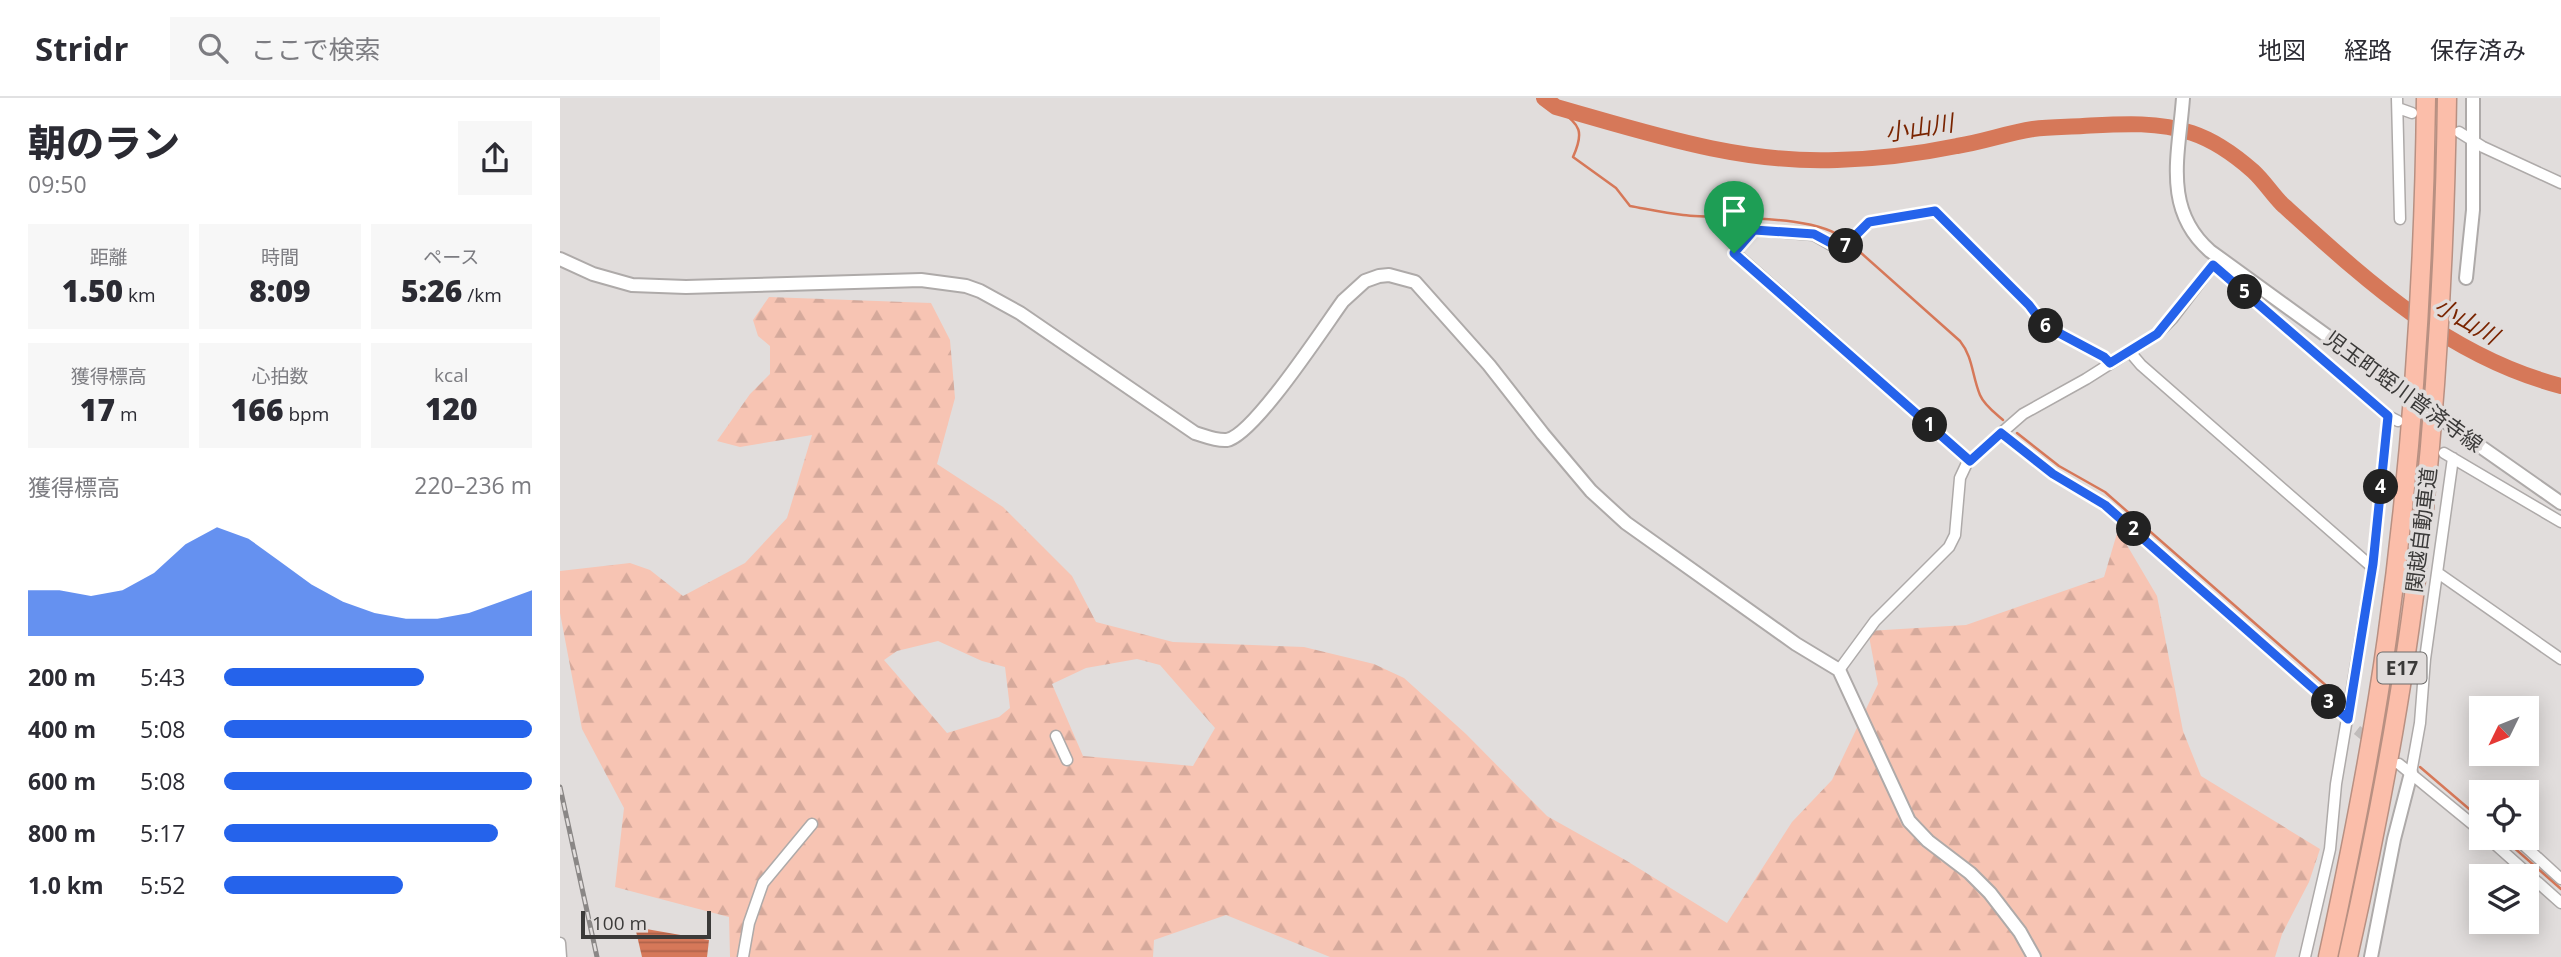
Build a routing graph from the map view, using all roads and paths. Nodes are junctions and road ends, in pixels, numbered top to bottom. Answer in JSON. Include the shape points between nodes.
{"nodes":[{"id":1,"x":2183,"y":98,"type":"edge"},
{"id":2,"x":2426,"y":98,"type":"edge"},
{"id":3,"x":2447,"y":98,"type":"edge"},
{"id":4,"x":2473,"y":98,"type":"edge"},
{"id":5,"x":2398,"y":103,"type":"edge"},
{"id":6,"x":2412,"y":113,"type":"dead end"},
{"id":7,"x":2459,"y":132,"type":"dead end"},
{"id":8,"x":2474,"y":141,"type":"junction"},
{"id":9,"x":2561,"y":183,"type":"edge"},
{"id":10,"x":2400,"y":219,"type":"dead end"},
{"id":11,"x":560,"y":259,"type":"edge"},
{"id":12,"x":2216,"y":261,"type":"junction"},
{"id":13,"x":2466,"y":278,"type":"dead end"},
{"id":14,"x":2130,"y":352,"type":"junction"},
{"id":15,"x":2110,"y":363,"type":"junction"},
{"id":16,"x":2001,"y":433,"type":"junction"},
{"id":17,"x":1970,"y":461,"type":"junction"},
{"id":18,"x":2561,"y":503,"type":"edge"},
{"id":19,"x":2561,"y":522,"type":"edge"},
{"id":20,"x":2372,"y":567,"type":"junction"},
{"id":21,"x":2438,"y":573,"type":"junction"},
{"id":22,"x":2561,"y":659,"type":"edge"},
{"id":23,"x":1839,"y":670,"type":"junction"},
{"id":24,"x":2351,"y":726,"type":"junction"},
{"id":25,"x":1056,"y":736,"type":"dead end"},
{"id":26,"x":1067,"y":760,"type":"dead end"},
{"id":27,"x":2399,"y":764,"type":"tunnel mouth"},
{"id":28,"x":2411,"y":773,"type":"junction"},
{"id":29,"x":2469,"y":821,"type":"edge"},
{"id":30,"x":812,"y":824,"type":"dead end"},
{"id":31,"x":2501,"y":850,"type":"edge"},
{"id":32,"x":2529,"y":850,"type":"edge"},
{"id":33,"x":2561,"y":879,"type":"edge"},
{"id":34,"x":2561,"y":903,"type":"edge"},
{"id":35,"x":560,"y":943,"type":"edge"},
{"id":36,"x":561,"y":957,"type":"edge"},
{"id":37,"x":743,"y":957,"type":"edge"},
{"id":38,"x":2034,"y":957,"type":"edge"},
{"id":39,"x":2305,"y":957,"type":"edge"},
{"id":40,"x":2328,"y":957,"type":"edge"},
{"id":41,"x":2348,"y":957,"type":"edge"},
{"id":42,"x":2371,"y":957,"type":"edge"}],
"edges":[{"from":1,"to":12,"type":"street","name":"児玉町蛭川普済寺線","via":[[2176,191],[2188,226]]},
{"from":2,"to":40,"type":"highway","name":"関越自動車道","number":"E17","via":[[2416,366],[2387,640]]},
{"from":3,"to":41,"type":"highway","name":"関越自動車道","number":"E17","via":[[2436,376],[2420,549],[2378,816]]},
{"from":4,"to":8,"type":"street"},
{"from":5,"to":6,"type":"street"},
{"from":5,"to":10,"type":"street"},
{"from":7,"to":8,"type":"street"},
{"from":8,"to":9,"type":"street"},
{"from":8,"to":13,"type":"street"},
{"from":11,"to":23,"type":"street","via":[[632,285],[921,280],[966,286],[1020,313],[1195,433],[1228,440],[1261,412],[1357,287],[1379,276],[1410,280],[1438,305],[1591,491],[1626,523]]},
{"from":12,"to":14,"type":"street","via":[[2164,327]]},
{"from":12,"to":18,"type":"street","name":"児玉町蛭川普済寺線","bridge":true},
{"from":12,"to":20,"type":"street","via":[[2393,419]]},
{"from":14,"to":15,"type":"street"},
{"from":14,"to":20,"type":"street"},
{"from":15,"to":16,"type":"street","via":[[2023,414]]},
{"from":15,"to":17,"type":"street","via":[[2044,325],[1935,211],[1869,222],[1840,250],[1814,234],[1754,230],[1734,253]]},
{"from":16,"to":17,"type":"street"},
{"from":16,"to":24,"type":"street","via":[[2053,474],[2105,505]]},
{"from":17,"to":23,"type":"street","via":[[1960,478],[1955,535],[1949,547],[1875,621]]},
{"from":19,"to":21,"type":"street","via":[[2449,456]]},
{"from":20,"to":24,"type":"street"},
{"from":21,"to":22,"type":"street"},
{"from":21,"to":28,"type":"street"},
{"from":23,"to":38,"type":"street","via":[[1909,821],[1990,894]]},
{"from":24,"to":39,"type":"street"},
{"from":25,"to":26,"type":"street"},
{"from":27,"to":28,"type":"street"},
{"from":28,"to":29,"type":"street"},
{"from":28,"to":42,"type":"street"},
{"from":30,"to":37,"type":"street","via":[[763,883],[748,923]]},
{"from":31,"to":34,"type":"street"},
{"from":32,"to":33,"type":"street"},
{"from":35,"to":36,"type":"street"}]}
